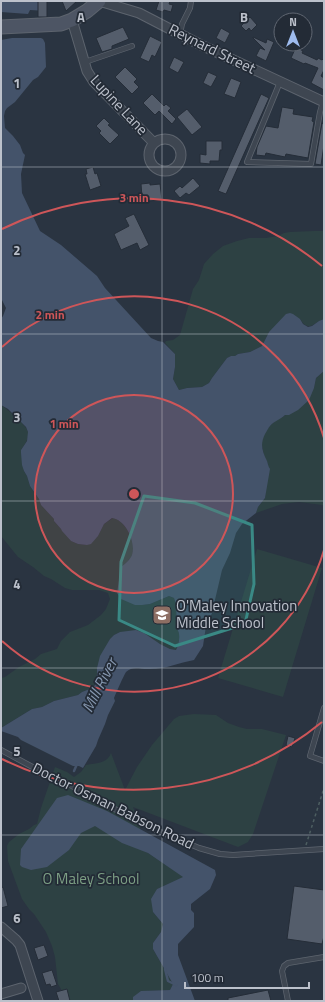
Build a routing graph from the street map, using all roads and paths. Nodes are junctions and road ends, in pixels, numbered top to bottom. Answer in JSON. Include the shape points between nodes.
{"nodes":[{"id":1,"x":99,"y":1,"type":"edge"},
{"id":2,"x":191,"y":1,"type":"edge"},
{"id":3,"x":72,"y":20,"type":"junction"},
{"id":4,"x":1,"y":28,"type":"edge"},
{"id":5,"x":180,"y":34,"type":"junction"},
{"id":6,"x":132,"y":46,"type":"dead end"},
{"id":7,"x":85,"y":62,"type":"junction"},
{"id":8,"x":280,"y":82,"type":"junction"},
{"id":9,"x":324,"y":102,"type":"edge"},
{"id":10,"x":154,"y":143,"type":"dead end"},
{"id":11,"x":324,"y":708,"type":"edge"},
{"id":12,"x":1,"y":750,"type":"edge"},
{"id":13,"x":324,"y":761,"type":"edge"},
{"id":14,"x":324,"y":788,"type":"edge"},
{"id":15,"x":324,"y":849,"type":"edge"},
{"id":16,"x":306,"y":851,"type":"junction"},
{"id":17,"x":1,"y":927,"type":"edge"},
{"id":18,"x":324,"y":957,"type":"edge"},
{"id":19,"x":21,"y":988,"type":"dead end"},
{"id":20,"x":1,"y":994,"type":"edge"},
{"id":21,"x":38,"y":1001,"type":"edge"},
{"id":22,"x":288,"y":1001,"type":"edge"}],
"edges":[{"from":1,"to":3,"type":"main road"},
{"from":1,"to":5,"type":"street","name":"Reynard Street","via":[[139,13]]},
{"from":2,"to":5,"type":"lane"},
{"from":3,"to":4,"type":"main road","via":[[61,24]]},
{"from":3,"to":7,"type":"street","name":"Lupine Lane"},
{"from":5,"to":8,"type":"street","name":"Reynard Street"},
{"from":6,"to":7,"type":"lane"},
{"from":7,"to":10,"type":"street","name":"Lupine Lane","via":[[94,82]]},
{"from":8,"to":9,"type":"street","name":"Reynard Street"},
{"from":8,"to":9,"type":"lane","via":[[247,162],[311,164]]},
{"from":11,"to":13,"type":"lane","via":[[310,756]]},
{"from":12,"to":16,"type":"lane","name":"Doctor Osman Babson Road","via":[[156,830],[198,848],[233,855]]},
{"from":14,"to":16,"type":"path","via":[[306,843]]},
{"from":15,"to":16,"type":"lane","name":"Doctor Osman Babson Road"},
{"from":17,"to":21,"type":"street","via":[[20,945]]},
{"from":18,"to":22,"type":"lane","via":[[288,963],[284,966],[282,971]]},
{"from":19,"to":20,"type":"street"}]}
